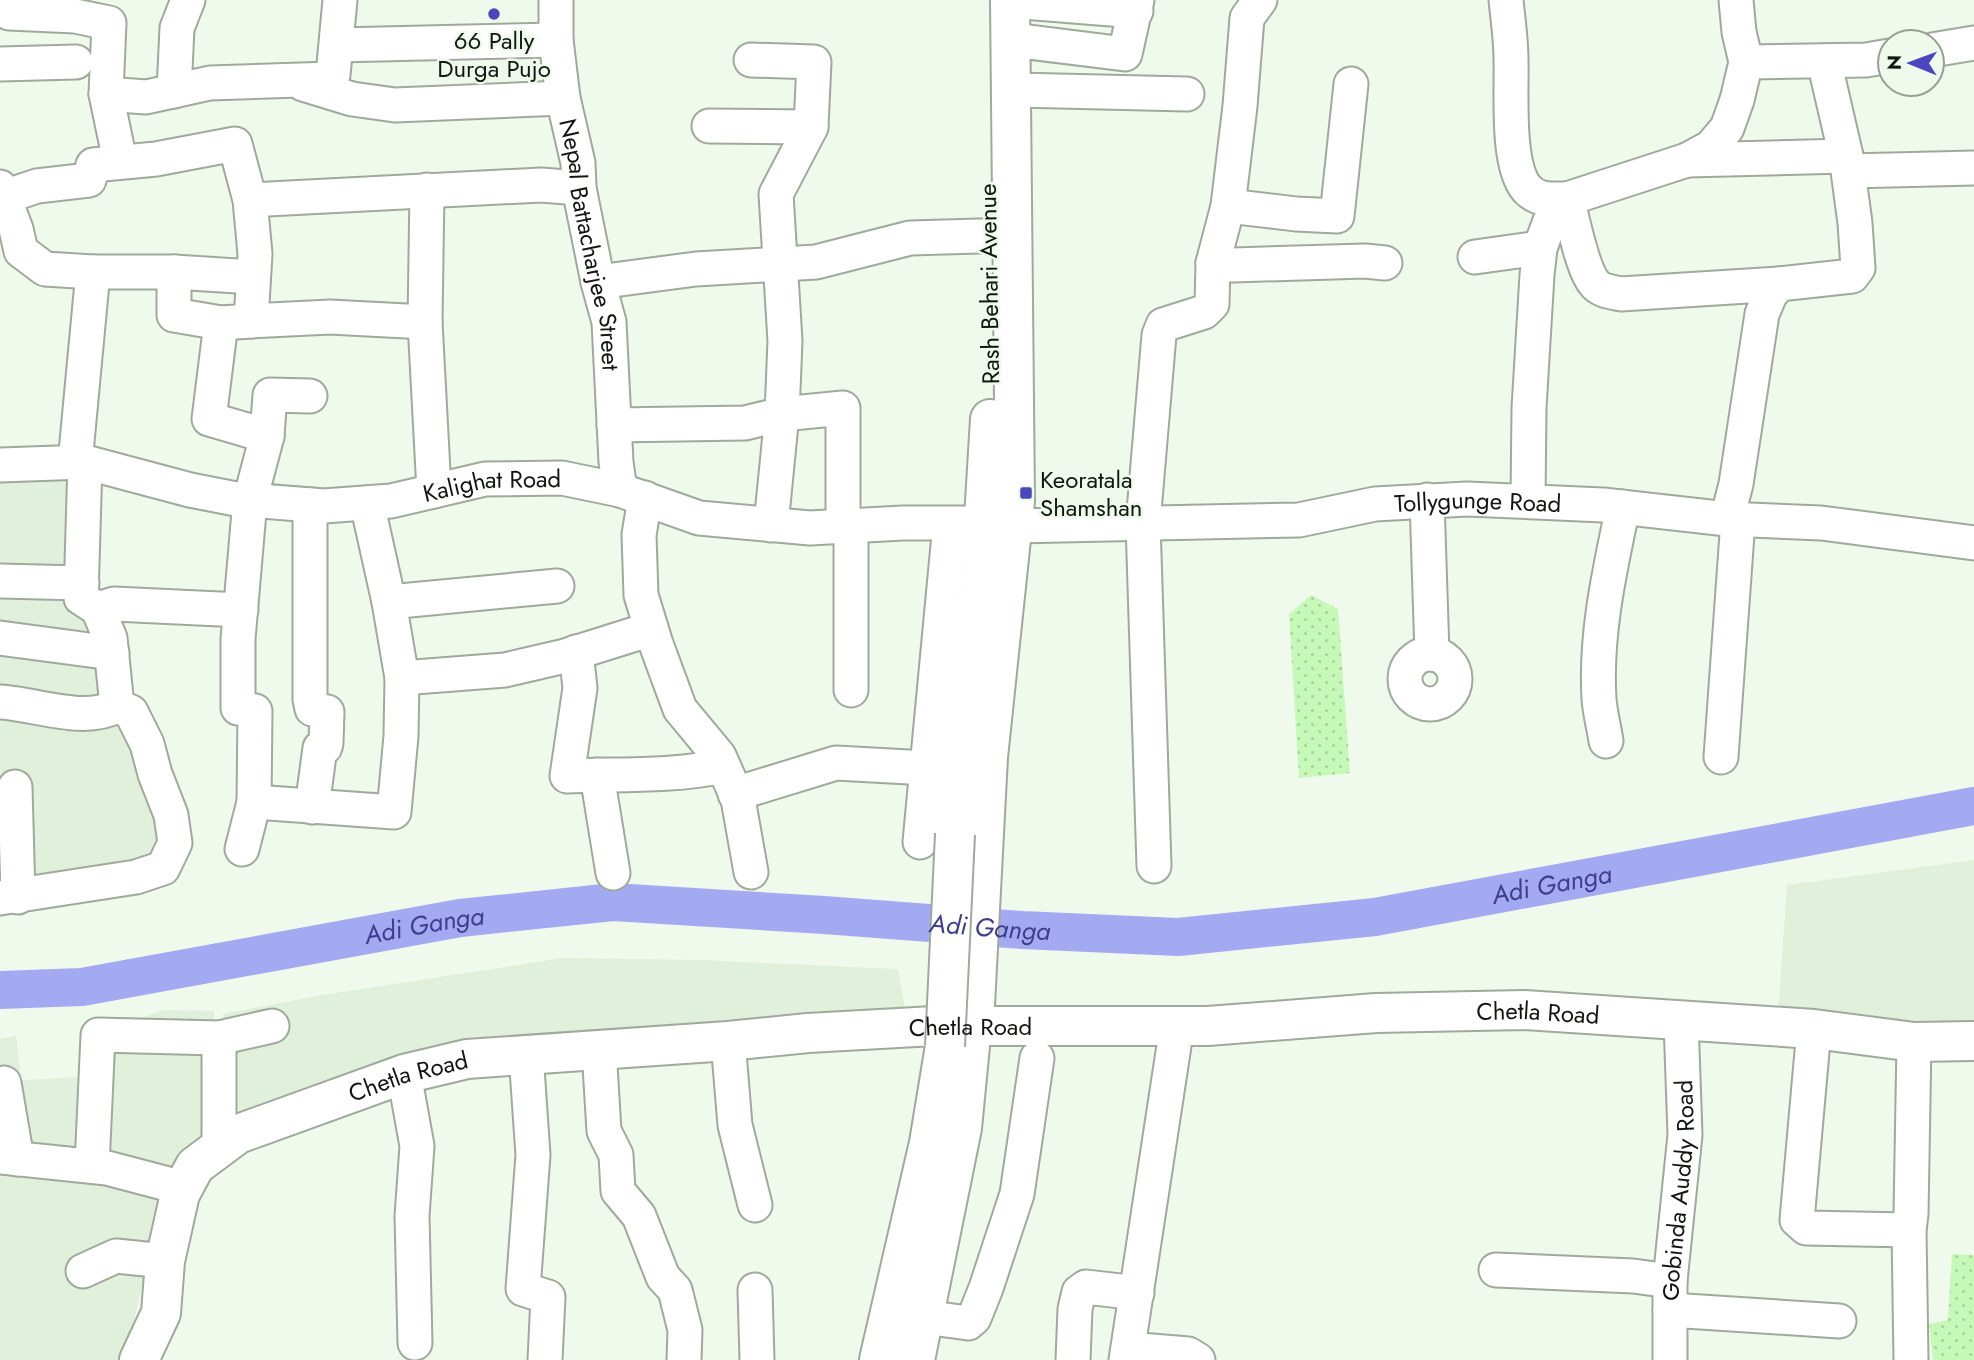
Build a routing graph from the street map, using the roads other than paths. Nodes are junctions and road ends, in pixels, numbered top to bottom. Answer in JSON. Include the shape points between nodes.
{"nodes":[{"id":1,"x":188,"y":0,"type":"edge"},
{"id":2,"x":340,"y":0,"type":"edge"},
{"id":3,"x":556,"y":0,"type":"edge"},
{"id":4,"x":1002,"y":0,"type":"edge"},
{"id":5,"x":1260,"y":0,"type":"edge"},
{"id":6,"x":1506,"y":0,"type":"edge"},
{"id":7,"x":1736,"y":0,"type":"edge"},
{"id":8,"x":1136,"y":5,"type":"edge"},
{"id":9,"x":10,"y":7,"type":"edge"},
{"id":10,"x":556,"y":40,"type":"junction"},
{"id":11,"x":1012,"y":40,"type":"junction"},
{"id":12,"x":1974,"y":43,"type":"edge"},
{"id":13,"x":337,"y":45,"type":"junction"},
{"id":14,"x":1946,"y":48,"type":"edge"},
{"id":15,"x":0,"y":58,"type":"edge"},
{"id":16,"x":1876,"y":58,"type":"edge"},
{"id":17,"x":751,"y":60,"type":"dead end"},
{"id":18,"x":1824,"y":61,"type":"junction"},
{"id":19,"x":76,"y":62,"type":"dead end"},
{"id":20,"x":1746,"y":62,"type":"junction"},
{"id":21,"x":0,"y":64,"type":"edge"},
{"id":22,"x":292,"y":81,"type":"junction"},
{"id":23,"x":1351,"y":84,"type":"dead end"},
{"id":24,"x":1012,"y":90,"type":"junction"},
{"id":25,"x":174,"y":91,"type":"junction"},
{"id":26,"x":106,"y":94,"type":"junction"},
{"id":27,"x":1186,"y":94,"type":"dead end"},
{"id":28,"x":564,"y":98,"type":"junction"},
{"id":29,"x":709,"y":126,"type":"dead end"},
{"id":30,"x":811,"y":127,"type":"junction"},
{"id":31,"x":1687,"y":160,"type":"junction"},
{"id":32,"x":120,"y":161,"type":"junction"},
{"id":33,"x":1848,"y":164,"type":"junction"},
{"id":34,"x":1974,"y":168,"type":"edge"},
{"id":35,"x":579,"y":188,"type":"junction"},
{"id":36,"x":427,"y":190,"type":"junction"},
{"id":37,"x":2,"y":192,"type":"edge"},
{"id":38,"x":1567,"y":199,"type":"junction"},
{"id":39,"x":250,"y":200,"type":"junction"},
{"id":40,"x":1228,"y":206,"type":"junction"},
{"id":41,"x":1000,"y":235,"type":"junction"},
{"id":42,"x":10,"y":247,"type":"edge"},
{"id":43,"x":1540,"y":248,"type":"junction"},
{"id":44,"x":1475,"y":257,"type":"dead end"},
{"id":45,"x":1213,"y":263,"type":"junction"},
{"id":46,"x":1385,"y":263,"type":"dead end"},
{"id":47,"x":780,"y":266,"type":"junction"},
{"id":48,"x":93,"y":272,"type":"junction"},
{"id":49,"x":174,"y":272,"type":"junction"},
{"id":50,"x":253,"y":277,"type":"junction"},
{"id":51,"x":598,"y":282,"type":"junction"},
{"id":52,"x":1779,"y":284,"type":"junction"},
{"id":53,"x":236,"y":322,"type":"junction"},
{"id":54,"x":425,"y":322,"type":"junction"},
{"id":55,"x":310,"y":396,"type":"dead end"},
{"id":56,"x":782,"y":414,"type":"junction"},
{"id":57,"x":614,"y":425,"type":"junction"},
{"id":58,"x":267,"y":436,"type":"junction"},
{"id":59,"x":80,"y":462,"type":"junction"},
{"id":60,"x":0,"y":465,"type":"edge"},
{"id":61,"x":434,"y":491,"type":"junction"},
{"id":62,"x":633,"y":494,"type":"junction"},
{"id":63,"x":250,"y":500,"type":"junction"},
{"id":64,"x":1427,"y":500,"type":"junction"},
{"id":65,"x":1528,"y":501,"type":"junction"},
{"id":66,"x":367,"y":503,"type":"junction"},
{"id":67,"x":310,"y":505,"type":"junction"},
{"id":68,"x":1623,"y":507,"type":"junction"},
{"id":69,"x":1732,"y":520,"type":"junction"},
{"id":70,"x":1143,"y":523,"type":"junction"},
{"id":71,"x":982,"y":524,"type":"junction"},
{"id":72,"x":771,"y":525,"type":"junction"},
{"id":73,"x":847,"y":525,"type":"junction"},
{"id":74,"x":1974,"y":543,"type":"edge"},
{"id":75,"x":0,"y":581,"type":"edge"},
{"id":76,"x":558,"y":586,"type":"dead end"},
{"id":77,"x":90,"y":596,"type":"junction"},
{"id":78,"x":389,"y":601,"type":"junction"},
{"id":79,"x":242,"y":610,"type":"junction"},
{"id":80,"x":652,"y":629,"type":"junction"},
{"id":81,"x":0,"y":638,"type":"edge"},
{"id":82,"x":576,"y":652,"type":"junction"},
{"id":83,"x":112,"y":653,"type":"junction"},
{"id":84,"x":1432,"y":654,"type":"dead end"},
{"id":85,"x":402,"y":678,"type":"junction"},
{"id":86,"x":851,"y":690,"type":"dead end"},
{"id":87,"x":0,"y":702,"type":"edge"},
{"id":88,"x":117,"y":706,"type":"junction"},
{"id":89,"x":1606,"y":741,"type":"dead end"},
{"id":90,"x":1721,"y":757,"type":"dead end"},
{"id":91,"x":927,"y":768,"type":"junction"},
{"id":92,"x":597,"y":775,"type":"junction"},
{"id":93,"x":729,"y":780,"type":"junction"},
{"id":94,"x":15,"y":786,"type":"dead end"},
{"id":95,"x":254,"y":803,"type":"junction"},
{"id":96,"x":312,"y":807,"type":"junction"},
{"id":97,"x":953,"y":840,"type":"junction"},
{"id":98,"x":242,"y":849,"type":"dead end"},
{"id":99,"x":1154,"y":866,"type":"dead end"},
{"id":100,"x":613,"y":873,"type":"dead end"},
{"id":101,"x":751,"y":873,"type":"dead end"},
{"id":102,"x":9,"y":897,"type":"edge"},
{"id":103,"x":1681,"y":1020,"type":"junction"},
{"id":104,"x":272,"y":1026,"type":"dead end"},
{"id":105,"x":1177,"y":1026,"type":"junction"},
{"id":106,"x":1814,"y":1029,"type":"junction"},
{"id":107,"x":219,"y":1038,"type":"junction"},
{"id":108,"x":950,"y":1039,"type":"junction"},
{"id":109,"x":728,"y":1041,"type":"junction"},
{"id":110,"x":1974,"y":1041,"type":"edge"},
{"id":111,"x":1914,"y":1042,"type":"junction"},
{"id":112,"x":600,"y":1049,"type":"junction"},
{"id":113,"x":526,"y":1054,"type":"junction"},
{"id":114,"x":1037,"y":1058,"type":"dead end"},
{"id":115,"x":404,"y":1074,"type":"junction"},
{"id":116,"x":4,"y":1083,"type":"dead end"},
{"id":117,"x":219,"y":1149,"type":"junction"},
{"id":118,"x":8,"y":1158,"type":"edge"},
{"id":119,"x":92,"y":1166,"type":"junction"},
{"id":120,"x":183,"y":1188,"type":"junction"},
{"id":121,"x":755,"y":1205,"type":"dead end"},
{"id":122,"x":1909,"y":1230,"type":"junction"},
{"id":123,"x":165,"y":1261,"type":"junction"},
{"id":124,"x":1496,"y":1270,"type":"dead end"},
{"id":125,"x":83,"y":1271,"type":"dead end"},
{"id":126,"x":755,"y":1290,"type":"dead end"},
{"id":127,"x":1132,"y":1292,"type":"junction"},
{"id":128,"x":1670,"y":1295,"type":"junction"},
{"id":129,"x":923,"y":1317,"type":"junction"},
{"id":130,"x":1839,"y":1321,"type":"dead end"},
{"id":131,"x":415,"y":1343,"type":"dead end"},
{"id":132,"x":1124,"y":1356,"type":"edge"},
{"id":133,"x":139,"y":1360,"type":"edge"},
{"id":134,"x":545,"y":1360,"type":"edge"},
{"id":135,"x":684,"y":1360,"type":"edge"},
{"id":136,"x":757,"y":1360,"type":"edge"},
{"id":137,"x":864,"y":1360,"type":"edge"},
{"id":138,"x":880,"y":1360,"type":"edge"},
{"id":139,"x":915,"y":1360,"type":"edge"},
{"id":140,"x":1073,"y":1360,"type":"edge"},
{"id":141,"x":1198,"y":1360,"type":"edge"},
{"id":142,"x":1670,"y":1360,"type":"edge"},
{"id":143,"x":1911,"y":1360,"type":"edge"}],
"edges":[{"from":1,"to":25,"type":"street","via":[[177,28]]},
{"from":2,"to":13,"type":"street"},
{"from":3,"to":10,"type":"street","name":"Nepal Battacharjee Street"},
{"from":4,"to":8,"type":"street"},
{"from":4,"to":11,"type":"main road"},
{"from":4,"to":41,"type":"main road","name":"Rash Behari Avenue"},
{"from":5,"to":40,"type":"street","via":[[1247,18]]},
{"from":6,"to":38,"type":"street","via":[[1519,176],[1527,190],[1542,200]]},
{"from":7,"to":20,"type":"street"},
{"from":8,"to":11,"type":"street","via":[[1125,54]]},
{"from":9,"to":15,"type":"street","via":[[9,45]]},
{"from":9,"to":26,"type":"street","via":[[109,23]]},
{"from":10,"to":13,"type":"street"},
{"from":10,"to":28,"type":"street","name":"Nepal Battacharjee Street"},
{"from":11,"to":24,"type":"main road"},
{"from":12,"to":14,"type":"street"},
{"from":13,"to":22,"type":"street","via":[[331,79]]},
{"from":16,"to":18,"type":"street"},
{"from":17,"to":30,"type":"street","via":[[814,62]]},
{"from":18,"to":20,"type":"street"},
{"from":18,"to":33,"type":"street"},
{"from":19,"to":21,"type":"street"},
{"from":20,"to":31,"type":"street","via":[[1727,128],[1711,147]]},
{"from":22,"to":25,"type":"street","via":[[210,83]]},
{"from":22,"to":28,"type":"street","via":[[352,99],[395,105]]},
{"from":23,"to":40,"type":"street","via":[[1337,216]]},
{"from":24,"to":27,"type":"street"},
{"from":24,"to":41,"type":"main road"},
{"from":25,"to":26,"type":"street","via":[[146,97]]},
{"from":26,"to":32,"type":"street"},
{"from":28,"to":35,"type":"street","name":"Nepal Battacharjee Street"},
{"from":29,"to":30,"type":"street"},
{"from":30,"to":47,"type":"street","via":[[776,194]]},
{"from":31,"to":33,"type":"street"},
{"from":31,"to":38,"type":"street"},
{"from":32,"to":37,"type":"street","via":[[93,165],[89,180]]},
{"from":32,"to":39,"type":"street","via":[[235,144]]},
{"from":33,"to":34,"type":"street"},
{"from":33,"to":52,"type":"street","via":[[1858,268],[1852,276]]},
{"from":35,"to":36,"type":"street"},
{"from":35,"to":51,"type":"street","name":"Nepal Battacharjee Street"},
{"from":36,"to":39,"type":"street"},
{"from":36,"to":54,"type":"street"},
{"from":37,"to":42,"type":"street","via":[[16,229]]},
{"from":38,"to":43,"type":"street","via":[[1550,221]]},
{"from":38,"to":52,"type":"street","via":[[1587,270],[1605,291],[1620,294]]},
{"from":39,"to":50,"type":"street"},
{"from":40,"to":45,"type":"street"},
{"from":41,"to":47,"type":"street","via":[[910,238],[816,262]]},
{"from":41,"to":71,"type":"main road","name":"Rash Behari Avenue","via":[[991,439]]},
{"from":42,"to":48,"type":"street","via":[[45,269]]},
{"from":43,"to":44,"type":"street"},
{"from":43,"to":65,"type":"street"},
{"from":45,"to":46,"type":"street"},
{"from":45,"to":70,"type":"street","via":[[1212,304],[1204,312],[1163,325],[1159,335]]},
{"from":47,"to":51,"type":"street","via":[[696,269]]},
{"from":47,"to":56,"type":"street","via":[[785,341]]},
{"from":48,"to":49,"type":"street"},
{"from":48,"to":59,"type":"street"},
{"from":49,"to":50,"type":"street"},
{"from":49,"to":53,"type":"street","via":[[174,315]]},
{"from":50,"to":53,"type":"street"},
{"from":51,"to":57,"type":"street","name":"Nepal Battacharjee Street","via":[[609,322]]},
{"from":52,"to":69,"type":"street","via":[[1762,314]]},
{"from":53,"to":54,"type":"street","via":[[330,317]]},
{"from":53,"to":58,"type":"street","via":[[209,419]]},
{"from":54,"to":61,"type":"street"},
{"from":55,"to":58,"type":"street","via":[[270,395]]},
{"from":56,"to":57,"type":"street","via":[[745,423]]},
{"from":56,"to":72,"type":"street"},
{"from":56,"to":73,"type":"street","via":[[842,408]]},
{"from":57,"to":62,"type":"street","name":"Nepal Battacharjee Street","via":[[616,462]]},
{"from":58,"to":63,"type":"street"},
{"from":59,"to":60,"type":"street","name":"Kalighat Road"},
{"from":59,"to":63,"type":"street","name":"Kalighat Road"},
{"from":59,"to":77,"type":"street"},
{"from":61,"to":62,"type":"street","name":"Kalighat Road","via":[[485,479],[562,478]]},
{"from":61,"to":66,"type":"street","name":"Kalighat Road"},
{"from":62,"to":72,"type":"street","name":"Kalighat Road","via":[[699,518]]},
{"from":62,"to":80,"type":"street","name":"Nepal Battacharjee Street","via":[[641,595]]},
{"from":63,"to":67,"type":"street","name":"Kalighat Road"},
{"from":63,"to":79,"type":"street"},
{"from":64,"to":65,"type":"street","name":"Tollygunge Road"},
{"from":64,"to":70,"type":"street","name":"Tollygunge Road","via":[[1375,504],[1299,520]]},
{"from":64,"to":84,"type":"street"},
{"from":65,"to":68,"type":"street","name":"Tollygunge Road"},
{"from":66,"to":67,"type":"street","name":"Kalighat Road"},
{"from":66,"to":78,"type":"street"},
{"from":67,"to":96,"type":"street","via":[[310,699],[312,709],[327,712],[326,743],[320,748]]},
{"from":68,"to":69,"type":"street","name":"Tollygunge Road"},
{"from":68,"to":89,"type":"street","via":[[1601,646],[1599,699]]},
{"from":69,"to":74,"type":"street","name":"Tollygunge Road","via":[[1821,523]]},
{"from":69,"to":90,"type":"street"},
{"from":70,"to":71,"type":"street","name":"Tollygunge Road"},
{"from":70,"to":99,"type":"street"},
{"from":71,"to":73,"type":"street","name":"Kalighat Road"},
{"from":71,"to":91,"type":"street"},
{"from":71,"to":97,"type":"main road","name":"Rash Behari Avenue"},
{"from":71,"to":97,"type":"main road","via":[[988,757]]},
{"from":72,"to":73,"type":"street","name":"Kalighat Road"},
{"from":73,"to":86,"type":"street"},
{"from":75,"to":77,"type":"street"},
{"from":76,"to":78,"type":"street"},
{"from":77,"to":79,"type":"street","via":[[114,604]]},
{"from":77,"to":83,"type":"street","via":[[110,638]]},
{"from":78,"to":85,"type":"street"},
{"from":79,"to":95,"type":"street","via":[[238,708],[255,711]]},
{"from":80,"to":82,"type":"street"},
{"from":80,"to":93,"type":"street","name":"Nepal Battacharjee Street","via":[[680,709],[719,756]]},
{"from":81,"to":83,"type":"street"},
{"from":82,"to":85,"type":"street","via":[[505,670]]},
{"from":82,"to":92,"type":"street","via":[[580,688],[566,776]]},
{"from":83,"to":88,"type":"street"},
{"from":85,"to":96,"type":"street","via":[[394,812]]},
{"from":87,"to":88,"type":"street","via":[[76,713]]},
{"from":88,"to":102,"type":"street","via":[[131,712],[147,744],[171,814],[175,843],[163,868],[136,877]]},
{"from":91,"to":93,"type":"street","via":[[836,763]]},
{"from":91,"to":97,"type":"street"},
{"from":91,"to":108,"type":"street","via":[[944,780],[935,974]]},
{"from":92,"to":93,"type":"street"},
{"from":92,"to":100,"type":"street"},
{"from":93,"to":101,"type":"street"},
{"from":94,"to":102,"type":"street"},
{"from":95,"to":96,"type":"street"},
{"from":95,"to":98,"type":"street"},
{"from":97,"to":108,"type":"main road"},
{"from":103,"to":105,"type":"main road","name":"Chetla Road","via":[[1524,1010],[1376,1013]]},
{"from":103,"to":106,"type":"main road","name":"Chetla Road"},
{"from":103,"to":128,"type":"street","name":"Gobinda Auddy Road","via":[[1685,1135]]},
{"from":104,"to":107,"type":"street"},
{"from":105,"to":108,"type":"main road","name":"Chetla Road"},
{"from":105,"to":127,"type":"street"},
{"from":106,"to":111,"type":"main road","name":"Chetla Road"},
{"from":106,"to":122,"type":"street","via":[[1797,1220],[1806,1228]]},
{"from":107,"to":117,"type":"street"},
{"from":107,"to":119,"type":"street","via":[[98,1035]]},
{"from":108,"to":109,"type":"main road","name":"Chetla Road","via":[[808,1033]]},
{"from":108,"to":129,"type":"main road","via":[[962,1128]]},
{"from":108,"to":137,"type":"street","via":[[905,1178]]},
{"from":108,"to":138,"type":"main road"},
{"from":109,"to":112,"type":"main road","name":"Chetla Road"},
{"from":109,"to":121,"type":"street","via":[[735,1125]]},
{"from":110,"to":111,"type":"main road","name":"Chetla Road"},
{"from":111,"to":122,"type":"street"},
{"from":112,"to":113,"type":"main road","name":"Chetla Road"},
{"from":112,"to":135,"type":"street","via":[[604,1131],[616,1155],[618,1191],[639,1216],[663,1277],[675,1290],[685,1330]]},
{"from":113,"to":115,"type":"main road","name":"Chetla Road","via":[[467,1059]]},
{"from":113,"to":134,"type":"street","via":[[533,1154],[523,1289],[548,1297]]},
{"from":114,"to":129,"type":"street","via":[[1017,1194],[974,1318],[968,1323]]},
{"from":115,"to":117,"type":"main road","name":"Chetla Road","via":[[239,1134]]},
{"from":115,"to":131,"type":"street","via":[[417,1146],[412,1216]]},
{"from":116,"to":118,"type":"street"},
{"from":117,"to":120,"type":"main road","name":"Chetla Road","via":[[195,1166]]},
{"from":118,"to":119,"type":"street"},
{"from":119,"to":120,"type":"street"},
{"from":120,"to":123,"type":"main road","name":"Chetla Road"},
{"from":122,"to":143,"type":"street"},
{"from":123,"to":125,"type":"street","via":[[116,1256]]},
{"from":123,"to":133,"type":"main road","name":"Chetla Road","via":[[161,1312]]},
{"from":124,"to":128,"type":"street","via":[[1633,1276]]},
{"from":126,"to":136,"type":"street"},
{"from":127,"to":132,"type":"street"},
{"from":127,"to":140,"type":"street","via":[[1086,1287],[1079,1292]]},
{"from":128,"to":130,"type":"street"},
{"from":128,"to":142,"type":"street","name":"Gobinda Auddy Road"},
{"from":129,"to":139,"type":"main road"},
{"from":132,"to":141,"type":"street","via":[[1188,1354]]}]}
